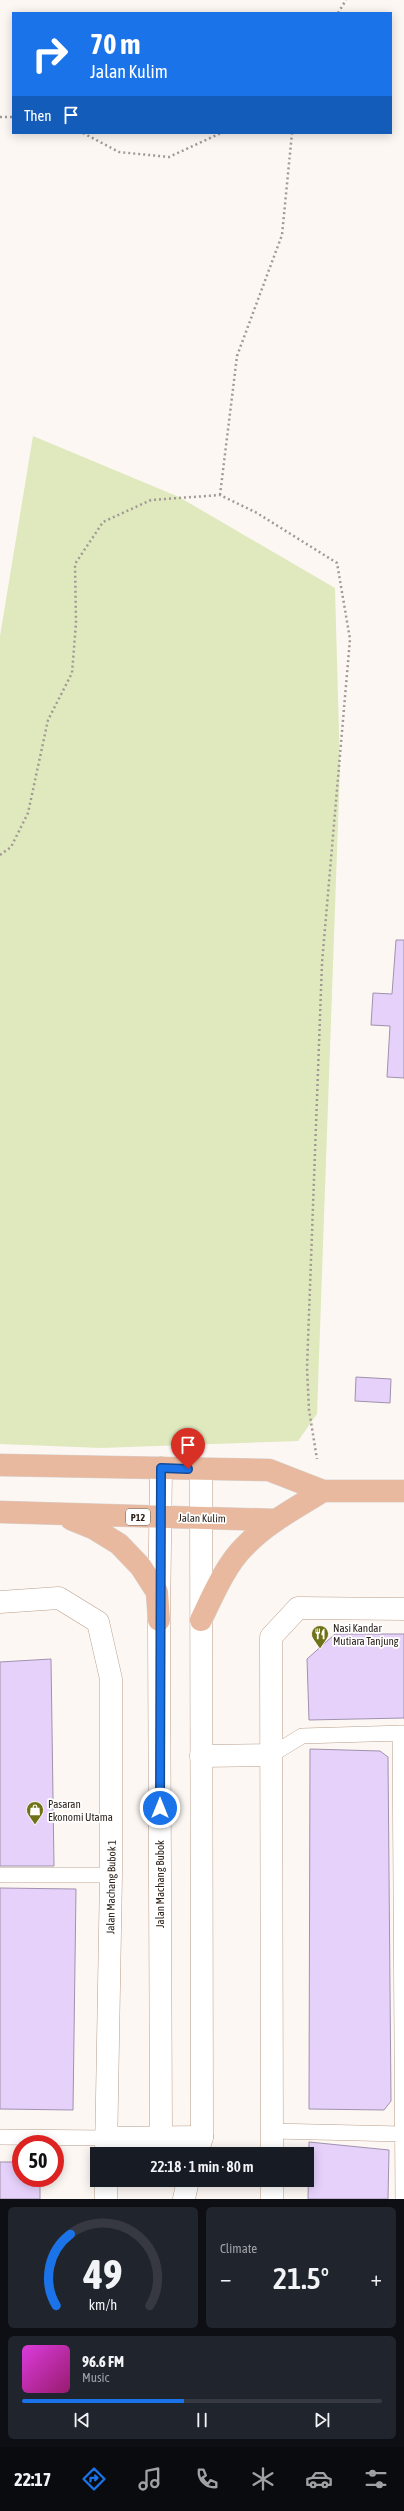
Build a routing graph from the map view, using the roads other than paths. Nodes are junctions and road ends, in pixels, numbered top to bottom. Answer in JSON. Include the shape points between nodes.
{"nodes":[{"id":1,"x":0,"y":1466,"type":"edge"},
{"id":2,"x":161,"y":1468,"type":"junction"},
{"id":3,"x":201,"y":1470,"type":"junction"},
{"id":4,"x":323,"y":1491,"type":"junction"},
{"id":5,"x":404,"y":1492,"type":"edge"},
{"id":6,"x":0,"y":1512,"type":"edge"},
{"id":7,"x":59,"y":1514,"type":"junction"},
{"id":8,"x":160,"y":1517,"type":"junction"},
{"id":9,"x":200,"y":1517,"type":"junction"},
{"id":10,"x":276,"y":1520,"type":"junction"},
{"id":11,"x":0,"y":1602,"type":"edge"},
{"id":12,"x":404,"y":1609,"type":"edge"},
{"id":13,"x":159,"y":1620,"type":"junction"},
{"id":14,"x":201,"y":1620,"type":"junction"},
{"id":15,"x":402,"y":1733,"type":"edge"},
{"id":16,"x":271,"y":1755,"type":"junction"},
{"id":17,"x":201,"y":1756,"type":"junction"},
{"id":18,"x":0,"y":1875,"type":"edge"},
{"id":19,"x":111,"y":1876,"type":"junction"},
{"id":20,"x":272,"y":2131,"type":"junction"},
{"id":21,"x":402,"y":2134,"type":"junction"},
{"id":22,"x":0,"y":2137,"type":"edge"},
{"id":23,"x":106,"y":2146,"type":"edge"},
{"id":24,"x":165,"y":2146,"type":"edge"},
{"id":25,"x":200,"y":2146,"type":"edge"},
{"id":26,"x":272,"y":2147,"type":"edge"},
{"id":27,"x":106,"y":2187,"type":"edge"},
{"id":28,"x":272,"y":2187,"type":"edge"},
{"id":29,"x":106,"y":2199,"type":"edge"},
{"id":30,"x":272,"y":2199,"type":"edge"},
{"id":31,"x":403,"y":2199,"type":"edge"}],
"edges":[{"from":1,"to":2,"type":"main road"},
{"from":2,"to":3,"type":"main road"},
{"from":2,"to":8,"type":"street","name":"Jalan Machang Bubok"},
{"from":3,"to":4,"type":"main road","via":[[269,1470]]},
{"from":3,"to":9,"type":"street"},
{"from":4,"to":5,"type":"main road"},
{"from":4,"to":10,"type":"main road"},
{"from":6,"to":7,"type":"main road","name":"Jalan Kulim","number":"P12"},
{"from":7,"to":8,"type":"main road","name":"Jalan Kulim","number":"P12"},
{"from":7,"to":13,"type":"main road","via":[[93,1528],[119,1544],[141,1566],[157,1592]]},
{"from":8,"to":9,"type":"main road","name":"Jalan Kulim","number":"P12"},
{"from":8,"to":13,"type":"street","name":"Jalan Machang Bubok"},
{"from":9,"to":10,"type":"main road","name":"Jalan Kulim","number":"P12"},
{"from":9,"to":14,"type":"street"},
{"from":10,"to":14,"type":"main road","via":[[244,1546],[220,1581]]},
{"from":11,"to":19,"type":"street","name":"Jalan Machang Bubok 1","via":[[59,1598],[98,1622],[111,1679]]},
{"from":12,"to":16,"type":"street","via":[[298,1608],[271,1637]]},
{"from":13,"to":24,"type":"street","name":"Jalan Machang Bubok"},
{"from":14,"to":17,"type":"street"},
{"from":15,"to":16,"type":"lane","via":[[302,1736]]},
{"from":15,"to":21,"type":"lane"},
{"from":16,"to":17,"type":"street"},
{"from":16,"to":20,"type":"street"},
{"from":17,"to":25,"type":"street"},
{"from":18,"to":19,"type":"lane"},
{"from":19,"to":23,"type":"street","name":"Jalan Machang Bubok 1"},
{"from":20,"to":21,"type":"lane"},
{"from":20,"to":26,"type":"street"},
{"from":21,"to":31,"type":"lane"},
{"from":22,"to":23,"type":"lane"},
{"from":23,"to":24,"type":"street"},
{"from":24,"to":25,"type":"street"},
{"from":27,"to":29,"type":"street"},
{"from":28,"to":30,"type":"street"}]}
